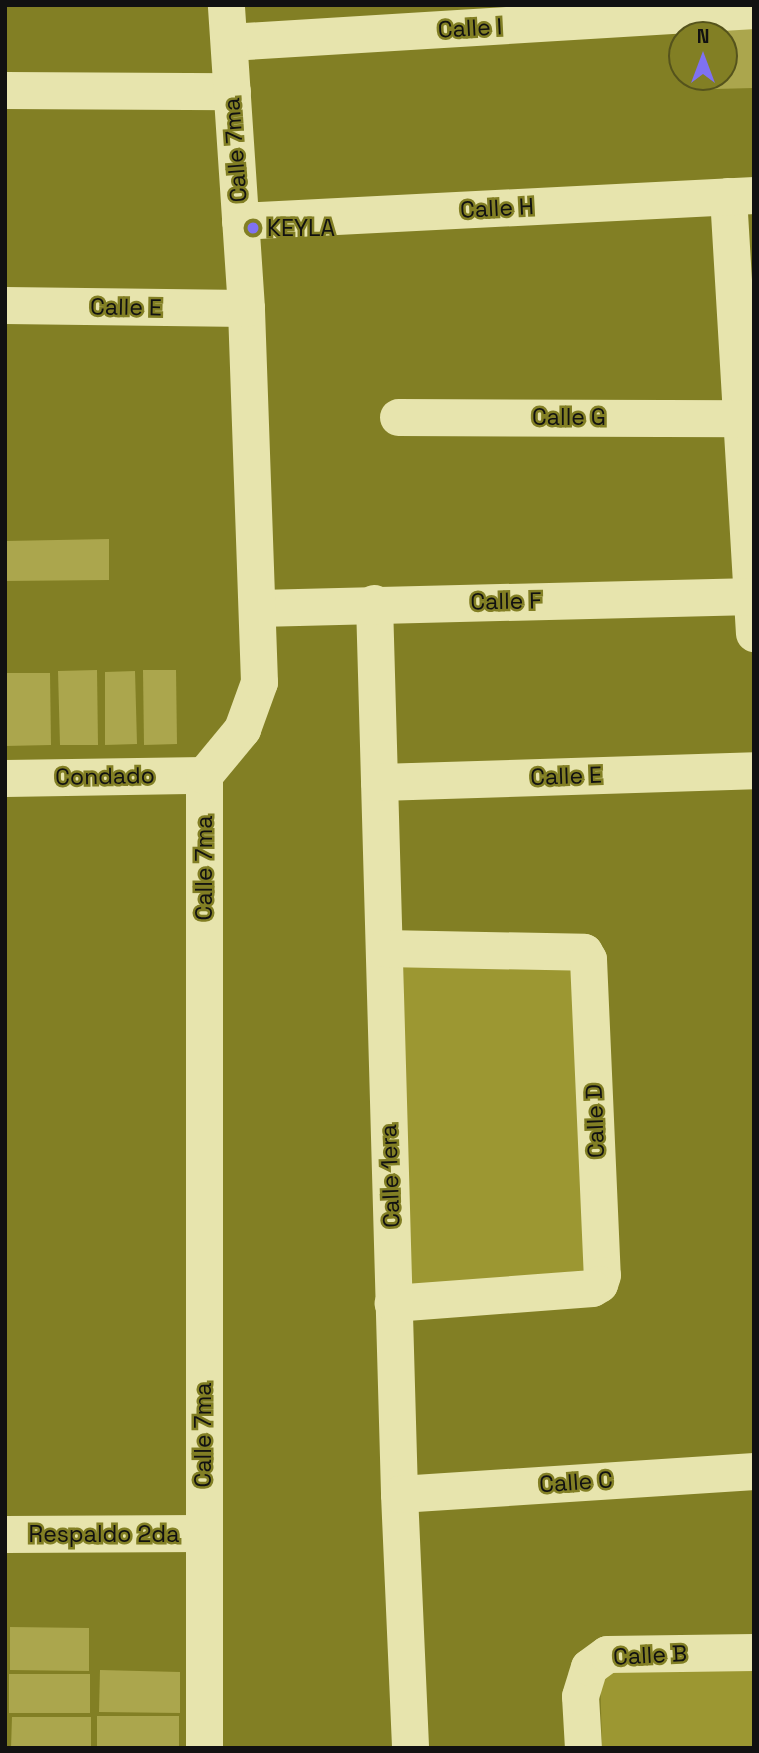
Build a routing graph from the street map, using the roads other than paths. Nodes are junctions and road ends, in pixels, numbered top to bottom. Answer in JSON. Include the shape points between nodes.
{"nodes":[{"id":1,"x":226,"y":5,"type":"edge"},
{"id":2,"x":754,"y":10,"type":"edge"},
{"id":3,"x":229,"y":42,"type":"junction"},
{"id":4,"x":5,"y":90,"type":"edge"},
{"id":5,"x":232,"y":91,"type":"junction"},
{"id":6,"x":741,"y":196,"type":"edge"},
{"id":7,"x":240,"y":222,"type":"junction"},
{"id":8,"x":5,"y":305,"type":"edge"},
{"id":9,"x":246,"y":308,"type":"junction"},
{"id":10,"x":398,"y":416,"type":"dead end"},
{"id":11,"x":741,"y":418,"type":"junction"},
{"id":12,"x":753,"y":596,"type":"edge"},
{"id":13,"x":374,"y":603,"type":"junction"},
{"id":14,"x":258,"y":608,"type":"junction"},
{"id":15,"x":754,"y":633,"type":"edge"},
{"id":16,"x":754,"y":771,"type":"edge"},
{"id":17,"x":204,"y":775,"type":"junction"},
{"id":18,"x":5,"y":778,"type":"edge"},
{"id":19,"x":379,"y":782,"type":"junction"},
{"id":20,"x":384,"y":948,"type":"junction"},
{"id":21,"x":393,"y":1303,"type":"junction"},
{"id":22,"x":754,"y":1471,"type":"edge"},
{"id":23,"x":399,"y":1493,"type":"junction"},
{"id":24,"x":202,"y":1533,"type":"junction"},
{"id":25,"x":5,"y":1534,"type":"edge"},
{"id":26,"x":754,"y":1652,"type":"edge"},
{"id":27,"x":204,"y":1748,"type":"edge"},
{"id":28,"x":411,"y":1748,"type":"edge"},
{"id":29,"x":583,"y":1748,"type":"edge"}],
"edges":[{"from":1,"to":3,"type":"street","name":"Calle 7ma"},
{"from":2,"to":3,"type":"street","name":"Calle I"},
{"from":3,"to":5,"type":"street","name":"Calle 7ma"},
{"from":4,"to":5,"type":"street"},
{"from":5,"to":7,"type":"street","name":"Calle 7ma"},
{"from":6,"to":7,"type":"street","name":"Calle H"},
{"from":6,"to":11,"type":"street"},
{"from":7,"to":9,"type":"street","name":"Calle 7ma"},
{"from":8,"to":9,"type":"street","name":"Calle E"},
{"from":9,"to":14,"type":"street","name":"Calle 7ma"},
{"from":10,"to":11,"type":"street","name":"Calle G"},
{"from":11,"to":12,"type":"street"},
{"from":12,"to":13,"type":"street","name":"Calle F"},
{"from":12,"to":15,"type":"street"},
{"from":13,"to":14,"type":"street","name":"Calle F"},
{"from":13,"to":19,"type":"street","name":"Calle 1era"},
{"from":14,"to":17,"type":"street","name":"Calle 7ma","via":[[259,682],[242,729]]},
{"from":16,"to":19,"type":"street","name":"Calle E"},
{"from":17,"to":18,"type":"street","name":"Condado"},
{"from":17,"to":24,"type":"street","name":"Calle 7ma"},
{"from":19,"to":20,"type":"street","name":"Calle 1era"},
{"from":20,"to":21,"type":"street","name":"Calle 1era"},
{"from":20,"to":21,"type":"street","name":"Calle D","via":[[584,951],[588,959],[602,1275],[592,1288]]},
{"from":21,"to":23,"type":"street","name":"Calle 1era"},
{"from":22,"to":23,"type":"street","name":"Calle C"},
{"from":23,"to":28,"type":"street","name":"Calle 1era"},
{"from":24,"to":25,"type":"street","name":"Respaldo 2da"},
{"from":24,"to":27,"type":"street","name":"Calle 7ma"},
{"from":26,"to":29,"type":"street","name":"Calle B","via":[[607,1654],[589,1667],[580,1696]]}]}
